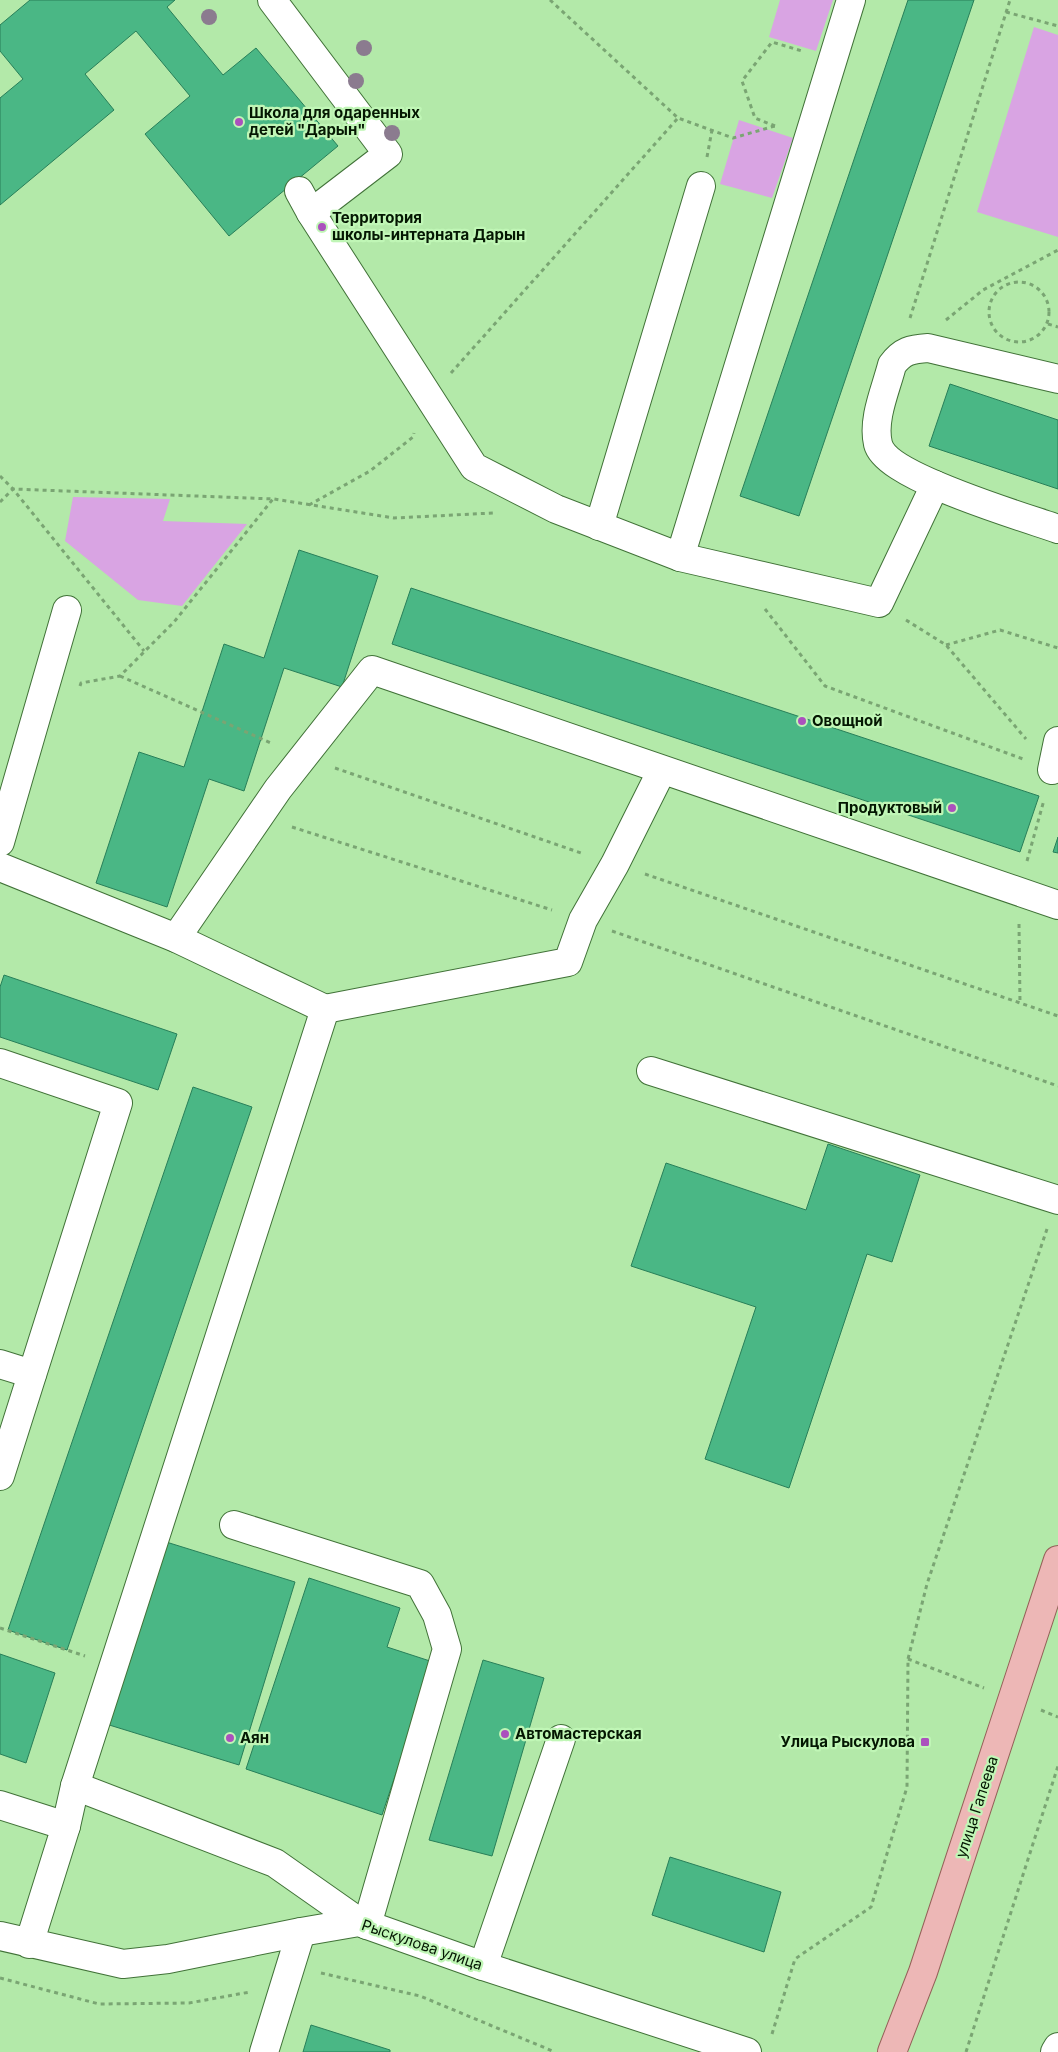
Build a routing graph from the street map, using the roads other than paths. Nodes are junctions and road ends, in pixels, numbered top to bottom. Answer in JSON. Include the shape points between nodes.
{"nodes":[{"id":1,"x":272,"y":0,"type":"edge"},
{"id":2,"x":851,"y":0,"type":"edge"},
{"id":3,"x":701,"y":186,"type":"dead end"},
{"id":4,"x":1058,"y":379,"type":"edge"},
{"id":5,"x":935,"y":485,"type":"junction"},
{"id":6,"x":599,"y":526,"type":"junction"},
{"id":7,"x":1058,"y":530,"type":"edge"},
{"id":8,"x":680,"y":557,"type":"junction"},
{"id":9,"x":67,"y":610,"type":"dead end"},
{"id":10,"x":1058,"y":741,"type":"edge"},
{"id":11,"x":662,"y":770,"type":"junction"},
{"id":12,"x":1052,"y":770,"type":"road end"},
{"id":13,"x":0,"y":842,"type":"edge"},
{"id":14,"x":0,"y":867,"type":"edge"},
{"id":15,"x":1058,"y":905,"type":"edge"},
{"id":16,"x":176,"y":938,"type":"junction"},
{"id":17,"x":325,"y":1009,"type":"junction"},
{"id":18,"x":0,"y":1063,"type":"edge"},
{"id":19,"x":652,"y":1071,"type":"dead end"},
{"id":20,"x":1058,"y":1200,"type":"edge"},
{"id":21,"x":0,"y":1364,"type":"edge"},
{"id":22,"x":32,"y":1374,"type":"junction"},
{"id":23,"x":0,"y":1476,"type":"edge"},
{"id":24,"x":234,"y":1525,"type":"dead end"},
{"id":25,"x":1058,"y":1560,"type":"edge"},
{"id":26,"x":561,"y":1739,"type":"dead end"},
{"id":27,"x":75,"y":1786,"type":"junction"},
{"id":28,"x":0,"y":1805,"type":"edge"},
{"id":29,"x":66,"y":1826,"type":"junction"},
{"id":30,"x":363,"y":1923,"type":"junction"},
{"id":31,"x":301,"y":1932,"type":"junction"},
{"id":32,"x":0,"y":1936,"type":"edge"},
{"id":33,"x":29,"y":1944,"type":"junction"},
{"id":34,"x":483,"y":1966,"type":"junction"},
{"id":35,"x":759,"y":2047,"type":"edge"},
{"id":36,"x":1058,"y":2047,"type":"edge"},
{"id":37,"x":264,"y":2052,"type":"edge"},
{"id":38,"x":892,"y":2052,"type":"edge"},
{"id":39,"x":1055,"y":2052,"type":"edge"}],
"edges":[{"from":1,"to":6,"type":"street","via":[[388,154],[304,202],[474,467],[556,510]]},
{"from":2,"to":8,"type":"street"},
{"from":3,"to":6,"type":"street"},
{"from":4,"to":5,"type":"street","via":[[928,348],[905,353],[892,365],[876,427],[878,446],[889,460]]},
{"from":5,"to":7,"type":"street"},
{"from":5,"to":8,"type":"street","via":[[879,603]]},
{"from":6,"to":8,"type":"street"},
{"from":9,"to":13,"type":"street"},
{"from":10,"to":12,"type":"street"},
{"from":11,"to":15,"type":"street"},
{"from":11,"to":16,"type":"street","via":[[372,670],[303,757]]},
{"from":11,"to":17,"type":"street","via":[[616,864],[583,920],[568,962]]},
{"from":14,"to":16,"type":"street"},
{"from":16,"to":17,"type":"street"},
{"from":17,"to":27,"type":"street"},
{"from":18,"to":22,"type":"street","via":[[118,1103]]},
{"from":19,"to":20,"type":"street"},
{"from":21,"to":22,"type":"street"},
{"from":22,"to":23,"type":"street"},
{"from":24,"to":30,"type":"street","via":[[420,1584],[436,1615],[446,1649]]},
{"from":25,"to":38,"type":"main road","name":"улица Гапеева","via":[[923,1972]]},
{"from":26,"to":34,"type":"street"},
{"from":27,"to":29,"type":"street"},
{"from":27,"to":30,"type":"street","via":[[274,1863]]},
{"from":28,"to":29,"type":"street"},
{"from":29,"to":33,"type":"street"},
{"from":30,"to":31,"type":"street","name":"Рыскулова улица"},
{"from":30,"to":34,"type":"street","name":"Рыскулова улица"},
{"from":31,"to":33,"type":"street","name":"Рыскулова улица","via":[[168,1959],[123,1964]]},
{"from":31,"to":37,"type":"street"},
{"from":32,"to":33,"type":"street","name":"Рыскулова улица"},
{"from":34,"to":35,"type":"street","name":"Рыскулова улица"},
{"from":36,"to":39,"type":"street"}]}
